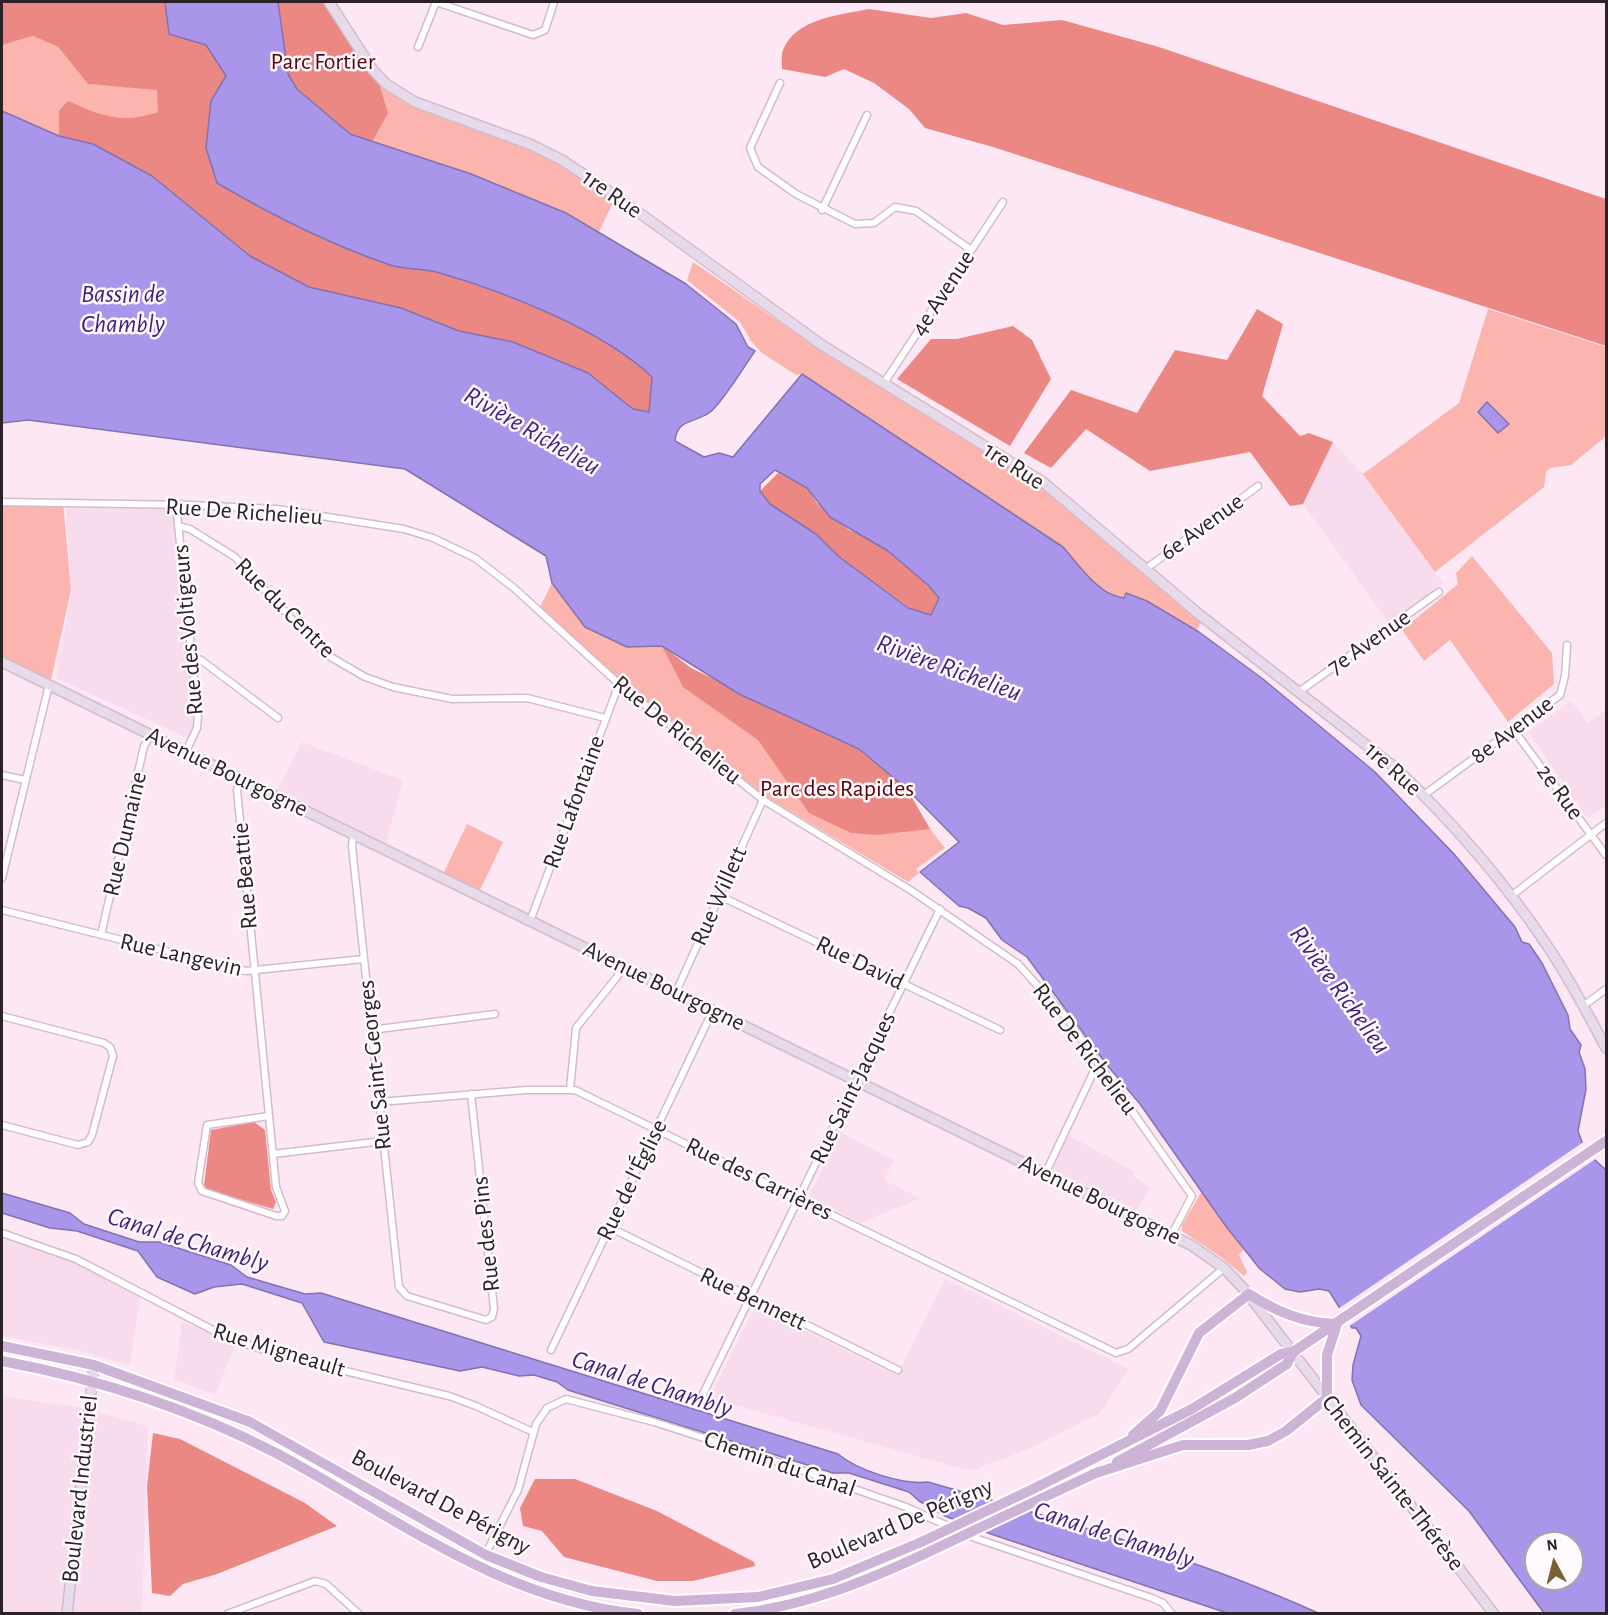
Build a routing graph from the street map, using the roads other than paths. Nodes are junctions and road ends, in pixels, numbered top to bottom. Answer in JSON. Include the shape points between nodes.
{"nodes":[{"id":1,"x":329,"y":2,"type":"edge"},
{"id":2,"x":436,"y":2,"type":"edge"},
{"id":3,"x":554,"y":2,"type":"edge"},
{"id":4,"x":418,"y":47,"type":"dead end"},
{"id":5,"x":780,"y":83,"type":"dead end"},
{"id":6,"x":867,"y":115,"type":"dead end"},
{"id":7,"x":1003,"y":202,"type":"dead end"},
{"id":8,"x":822,"y":210,"type":"junction"},
{"id":9,"x":971,"y":250,"type":"junction"},
{"id":10,"x":884,"y":383,"type":"junction"},
{"id":11,"x":1258,"y":486,"type":"dead end"},
{"id":12,"x":2,"y":502,"type":"edge"},
{"id":13,"x":176,"y":505,"type":"junction"},
{"id":14,"x":178,"y":526,"type":"junction"},
{"id":15,"x":1147,"y":568,"type":"junction"},
{"id":16,"x":1438,"y":592,"type":"dead end"},
{"id":17,"x":1567,"y":645,"type":"dead end"},
{"id":18,"x":191,"y":656,"type":"junction"},
{"id":19,"x":2,"y":662,"type":"edge"},
{"id":20,"x":619,"y":684,"type":"junction"},
{"id":21,"x":49,"y":685,"type":"junction"},
{"id":22,"x":1300,"y":691,"type":"junction"},
{"id":23,"x":278,"y":718,"type":"dead end"},
{"id":24,"x":605,"y":718,"type":"junction"},
{"id":25,"x":1513,"y":729,"type":"junction"},
{"id":26,"x":151,"y":735,"type":"junction"},
{"id":27,"x":186,"y":752,"type":"junction"},
{"id":28,"x":2,"y":775,"type":"edge"},
{"id":29,"x":240,"y":779,"type":"junction"},
{"id":30,"x":25,"y":780,"type":"junction"},
{"id":31,"x":1424,"y":795,"type":"junction"},
{"id":32,"x":763,"y":800,"type":"junction"},
{"id":33,"x":1606,"y":823,"type":"edge"},
{"id":34,"x":353,"y":834,"type":"junction"},
{"id":35,"x":1591,"y":835,"type":"junction"},
{"id":36,"x":1606,"y":855,"type":"edge"},
{"id":37,"x":2,"y":878,"type":"edge"},
{"id":38,"x":720,"y":896,"type":"junction"},
{"id":39,"x":1511,"y":896,"type":"junction"},
{"id":40,"x":940,"y":909,"type":"junction"},
{"id":41,"x":2,"y":910,"type":"edge"},
{"id":42,"x":530,"y":921,"type":"junction"},
{"id":43,"x":101,"y":936,"type":"junction"},
{"id":44,"x":363,"y":959,"type":"junction"},
{"id":45,"x":623,"y":966,"type":"junction"},
{"id":46,"x":254,"y":972,"type":"junction"},
{"id":47,"x":903,"y":984,"type":"junction"},
{"id":48,"x":1606,"y":989,"type":"edge"},
{"id":49,"x":676,"y":992,"type":"junction"},
{"id":50,"x":1583,"y":1006,"type":"junction"},
{"id":51,"x":713,"y":1010,"type":"junction"},
{"id":52,"x":495,"y":1014,"type":"dead end"},
{"id":53,"x":2,"y":1016,"type":"edge"},
{"id":54,"x":371,"y":1030,"type":"junction"},
{"id":55,"x":1000,"y":1030,"type":"dead end"},
{"id":56,"x":1606,"y":1048,"type":"edge"},
{"id":57,"x":1100,"y":1066,"type":"junction"},
{"id":58,"x":857,"y":1080,"type":"junction"},
{"id":59,"x":570,"y":1089,"type":"junction"},
{"id":60,"x":471,"y":1094,"type":"junction"},
{"id":61,"x":379,"y":1102,"type":"junction"},
{"id":62,"x":269,"y":1116,"type":"junction"},
{"id":63,"x":2,"y":1125,"type":"edge"},
{"id":64,"x":656,"y":1129,"type":"junction"},
{"id":65,"x":383,"y":1141,"type":"junction"},
{"id":66,"x":1606,"y":1141,"type":"edge"},
{"id":67,"x":273,"y":1154,"type":"junction"},
{"id":68,"x":1046,"y":1172,"type":"junction"},
{"id":69,"x":800,"y":1200,"type":"junction"},
{"id":70,"x":609,"y":1227,"type":"junction"},
{"id":71,"x":2,"y":1233,"type":"edge"},
{"id":72,"x":1172,"y":1234,"type":"junction"},
{"id":73,"x":1224,"y":1268,"type":"junction"},
{"id":74,"x":1249,"y":1294,"type":"junction"},
{"id":75,"x":405,"y":1295,"type":"joint"},
{"id":76,"x":752,"y":1298,"type":"junction"},
{"id":77,"x":1337,"y":1324,"type":"junction"},
{"id":78,"x":2,"y":1346,"type":"edge"},
{"id":79,"x":551,"y":1350,"type":"dead end"},
{"id":80,"x":1293,"y":1352,"type":"junction"},
{"id":81,"x":2,"y":1361,"type":"edge"},
{"id":82,"x":94,"y":1365,"type":"junction"},
{"id":83,"x":898,"y":1370,"type":"dead end"},
{"id":84,"x":91,"y":1380,"type":"junction"},
{"id":85,"x":702,"y":1396,"type":"dead end"},
{"id":86,"x":1327,"y":1398,"type":"junction"},
{"id":87,"x":533,"y":1432,"type":"junction"},
{"id":88,"x":1113,"y":1450,"type":"junction"},
{"id":89,"x":1093,"y":1474,"type":"junction"},
{"id":90,"x":486,"y":1555,"type":"junction"},
{"id":91,"x":479,"y":1568,"type":"junction"},
{"id":92,"x":67,"y":1614,"type":"edge"},
{"id":93,"x":227,"y":1614,"type":"edge"},
{"id":94,"x":359,"y":1614,"type":"edge"},
{"id":95,"x":638,"y":1614,"type":"edge"},
{"id":96,"x":735,"y":1614,"type":"edge"},
{"id":97,"x":1172,"y":1614,"type":"edge"},
{"id":98,"x":1494,"y":1614,"type":"edge"}],
"edges":[{"from":1,"to":10,"type":"street","name":"1re Rue","via":[[386,84],[415,102],[562,160],[777,315]]},
{"from":2,"to":3,"type":"street","via":[[533,35],[544,30]]},
{"from":2,"to":4,"type":"street"},
{"from":5,"to":8,"type":"street","via":[[754,137],[751,156],[758,167]]},
{"from":6,"to":8,"type":"street"},
{"from":7,"to":9,"type":"street","name":"4e Avenue"},
{"from":8,"to":9,"type":"street","via":[[865,226],[896,207],[909,208]]},
{"from":9,"to":10,"type":"street","name":"4e Avenue"},
{"from":10,"to":15,"type":"street","name":"1re Rue","via":[[1043,482]]},
{"from":11,"to":15,"type":"street","name":"6e Avenue"},
{"from":12,"to":13,"type":"street","name":"Rue De Richelieu"},
{"from":13,"to":14,"type":"street","name":"Rue des Voltigeurs"},
{"from":13,"to":20,"type":"street","name":"Rue De Richelieu","via":[[277,509],[404,529],[433,538],[492,569]]},
{"from":14,"to":18,"type":"street","name":"Rue des Voltigeurs"},
{"from":14,"to":24,"type":"street","name":"Rue du Centre","via":[[235,557],[315,644],[365,677],[452,699],[527,698]]},
{"from":15,"to":22,"type":"street","name":"1re Rue","via":[[1200,615]]},
{"from":16,"to":22,"type":"street","name":"7e Avenue"},
{"from":17,"to":25,"type":"street","name":"8e Avenue","via":[[1560,695]]},
{"from":18,"to":23,"type":"street","via":[[198,657]]},
{"from":18,"to":27,"type":"street","name":"Rue des Voltigeurs","via":[[198,722]]},
{"from":19,"to":21,"type":"street","name":"Avenue Bourgogne"},
{"from":20,"to":24,"type":"street","name":"Rue Lafontaine"},
{"from":20,"to":32,"type":"street","name":"Rue De Richelieu"},
{"from":21,"to":26,"type":"street","name":"Avenue Bourgogne"},
{"from":21,"to":30,"type":"street"},
{"from":22,"to":31,"type":"street","name":"1re Rue"},
{"from":24,"to":42,"type":"street","name":"Rue Lafontaine"},
{"from":25,"to":31,"type":"street","name":"8e Avenue"},
{"from":25,"to":35,"type":"street","name":"2e Rue"},
{"from":26,"to":27,"type":"street","name":"Avenue Bourgogne"},
{"from":26,"to":43,"type":"street","name":"Rue Dumaine","via":[[144,746]]},
{"from":27,"to":29,"type":"street","name":"Avenue Bourgogne"},
{"from":28,"to":30,"type":"street"},
{"from":29,"to":34,"type":"street","name":"Avenue Bourgogne"},
{"from":29,"to":46,"type":"street","name":"Rue Beattie","via":[[237,790]]},
{"from":30,"to":37,"type":"street"},
{"from":31,"to":39,"type":"street","name":"1re Rue"},
{"from":32,"to":38,"type":"street","name":"Rue Willett"},
{"from":32,"to":40,"type":"street","name":"Rue De Richelieu"},
{"from":33,"to":35,"type":"street"},
{"from":34,"to":42,"type":"street","name":"Avenue Bourgogne"},
{"from":34,"to":44,"type":"street","name":"Rue Saint-Georges"},
{"from":35,"to":36,"type":"street","name":"2e Rue"},
{"from":35,"to":39,"type":"street"},
{"from":38,"to":47,"type":"street","name":"Rue David"},
{"from":38,"to":49,"type":"street","name":"Rue Willett"},
{"from":39,"to":50,"type":"street","name":"1re Rue","via":[[1549,948]]},
{"from":40,"to":47,"type":"street","name":"Rue Saint-Jacques"},
{"from":40,"to":57,"type":"street","name":"Rue De Richelieu","via":[[1028,974],[1065,1016]]},
{"from":41,"to":43,"type":"street","name":"Rue Langevin"},
{"from":42,"to":45,"type":"street","name":"Avenue Bourgogne"},
{"from":43,"to":46,"type":"street","name":"Rue Langevin"},
{"from":44,"to":46,"type":"street","name":"Rue Langevin"},
{"from":44,"to":54,"type":"street","name":"Rue Saint-Georges"},
{"from":45,"to":49,"type":"street","name":"Avenue Bourgogne"},
{"from":45,"to":59,"type":"street","via":[[576,1028]]},
{"from":46,"to":62,"type":"street","name":"Rue Beattie"},
{"from":47,"to":55,"type":"street","name":"Rue David"},
{"from":47,"to":58,"type":"street","name":"Rue Saint-Jacques"},
{"from":48,"to":50,"type":"street"},
{"from":49,"to":51,"type":"street","name":"Avenue Bourgogne"},
{"from":50,"to":56,"type":"street","name":"1re Rue"},
{"from":51,"to":58,"type":"street","name":"Avenue Bourgogne"},
{"from":51,"to":64,"type":"street","name":"Rue de l'Église"},
{"from":52,"to":54,"type":"street"},
{"from":53,"to":63,"type":"street","via":[[104,1042],[113,1056],[88,1142],[78,1144]]},
{"from":54,"to":61,"type":"street","name":"Rue Saint-Georges"},
{"from":57,"to":68,"type":"street","via":[[1093,1073]]},
{"from":57,"to":72,"type":"street","name":"Rue De Richelieu","via":[[1192,1196]]},
{"from":58,"to":68,"type":"street","name":"Avenue Bourgogne"},
{"from":58,"to":69,"type":"street","name":"Rue Saint-Jacques"},
{"from":59,"to":60,"type":"street","name":"Rue des Carrières"},
{"from":59,"to":64,"type":"street","name":"Rue des Carrières"},
{"from":60,"to":61,"type":"street","name":"Rue des Carrières"},
{"from":60,"to":75,"type":"street","name":"Rue des Pins","via":[[494,1313],[489,1320],[480,1320]]},
{"from":61,"to":65,"type":"street","name":"Rue Saint-Georges"},
{"from":62,"to":67,"type":"street","name":"Rue Beattie"},
{"from":62,"to":67,"type":"street","name":"Rue Beattie","via":[[207,1125],[200,1189],[208,1195],[282,1216],[285,1208],[277,1192]]},
{"from":64,"to":69,"type":"street","name":"Rue des Carrières"},
{"from":64,"to":70,"type":"street","name":"Rue de l'Église"},
{"from":65,"to":67,"type":"street"},
{"from":65,"to":75,"type":"street","name":"Rue Saint-Georges","via":[[399,1284]]},
{"from":66,"to":77,"type":"main road","name":"Boulevard De Périgny"},
{"from":68,"to":72,"type":"street","name":"Avenue Bourgogne"},
{"from":69,"to":73,"type":"street","name":"Rue des Carrières","via":[[1112,1352],[1120,1353]]},
{"from":69,"to":76,"type":"street","name":"Rue Saint-Jacques"},
{"from":70,"to":76,"type":"street","name":"Rue Bennett"},
{"from":70,"to":79,"type":"street","name":"Rue de l'Église"},
{"from":71,"to":87,"type":"street","name":"Rue Migneault","via":[[76,1259],[232,1340],[442,1394]]},
{"from":72,"to":73,"type":"street","name":"Avenue Bourgogne"},
{"from":73,"to":74,"type":"street","name":"Avenue Bourgogne"},
{"from":74,"to":77,"type":"main road","via":[[1292,1317]]},
{"from":74,"to":80,"type":"street","name":"Avenue Bourgogne"},
{"from":74,"to":88,"type":"main road","via":[[1198,1333],[1160,1411]]},
{"from":76,"to":83,"type":"street","name":"Rue Bennett"},
{"from":76,"to":85,"type":"street","name":"Rue Saint-Jacques"},
{"from":77,"to":80,"type":"main road","name":"Boulevard De Périgny"},
{"from":77,"to":86,"type":"main road","via":[[1327,1361]]},
{"from":78,"to":82,"type":"main road","name":"Boulevard De Périgny"},
{"from":80,"to":86,"type":"street","name":"Chemin Sainte-Thérèse"},
{"from":80,"to":88,"type":"main road","name":"Boulevard De Périgny","via":[[1281,1354],[1192,1409]]},
{"from":80,"to":89,"type":"main road","name":"Boulevard De Périgny","via":[[1287,1364],[1235,1398]]},
{"from":81,"to":84,"type":"main road","name":"Boulevard De Périgny"},
{"from":82,"to":84,"type":"street","name":"Boulevard Industriel"},
{"from":82,"to":90,"type":"main road","name":"Boulevard De Périgny","via":[[260,1427]]},
{"from":84,"to":91,"type":"main road","name":"Boulevard De Périgny","via":[[152,1399],[242,1436]]},
{"from":84,"to":92,"type":"street","name":"Boulevard Industriel"},
{"from":86,"to":89,"type":"main road","via":[[1268,1441],[1248,1445],[1183,1445]]},
{"from":86,"to":98,"type":"street","name":"Chemin Sainte-Thérèse"},
{"from":87,"to":90,"type":"street","name":"Chemin du Canal","via":[[518,1490]]},
{"from":87,"to":97,"type":"street","name":"Chemin du Canal","via":[[542,1413],[559,1400],[593,1404],[906,1507],[972,1536],[1152,1598]]},
{"from":88,"to":90,"type":"main road","name":"Boulevard De Périgny","bridge":true,"via":[[847,1574],[758,1597],[702,1602],[640,1599],[541,1577]]},
{"from":89,"to":96,"type":"main road","name":"Boulevard De Périgny","bridge":true,"via":[[833,1593]]},
{"from":90,"to":91,"type":"street","name":"Chemin du Canal"},
{"from":91,"to":95,"type":"main road","name":"Boulevard De Périgny","via":[[550,1596]]},
{"from":93,"to":94,"type":"street","via":[[315,1581],[326,1584]]}]}
